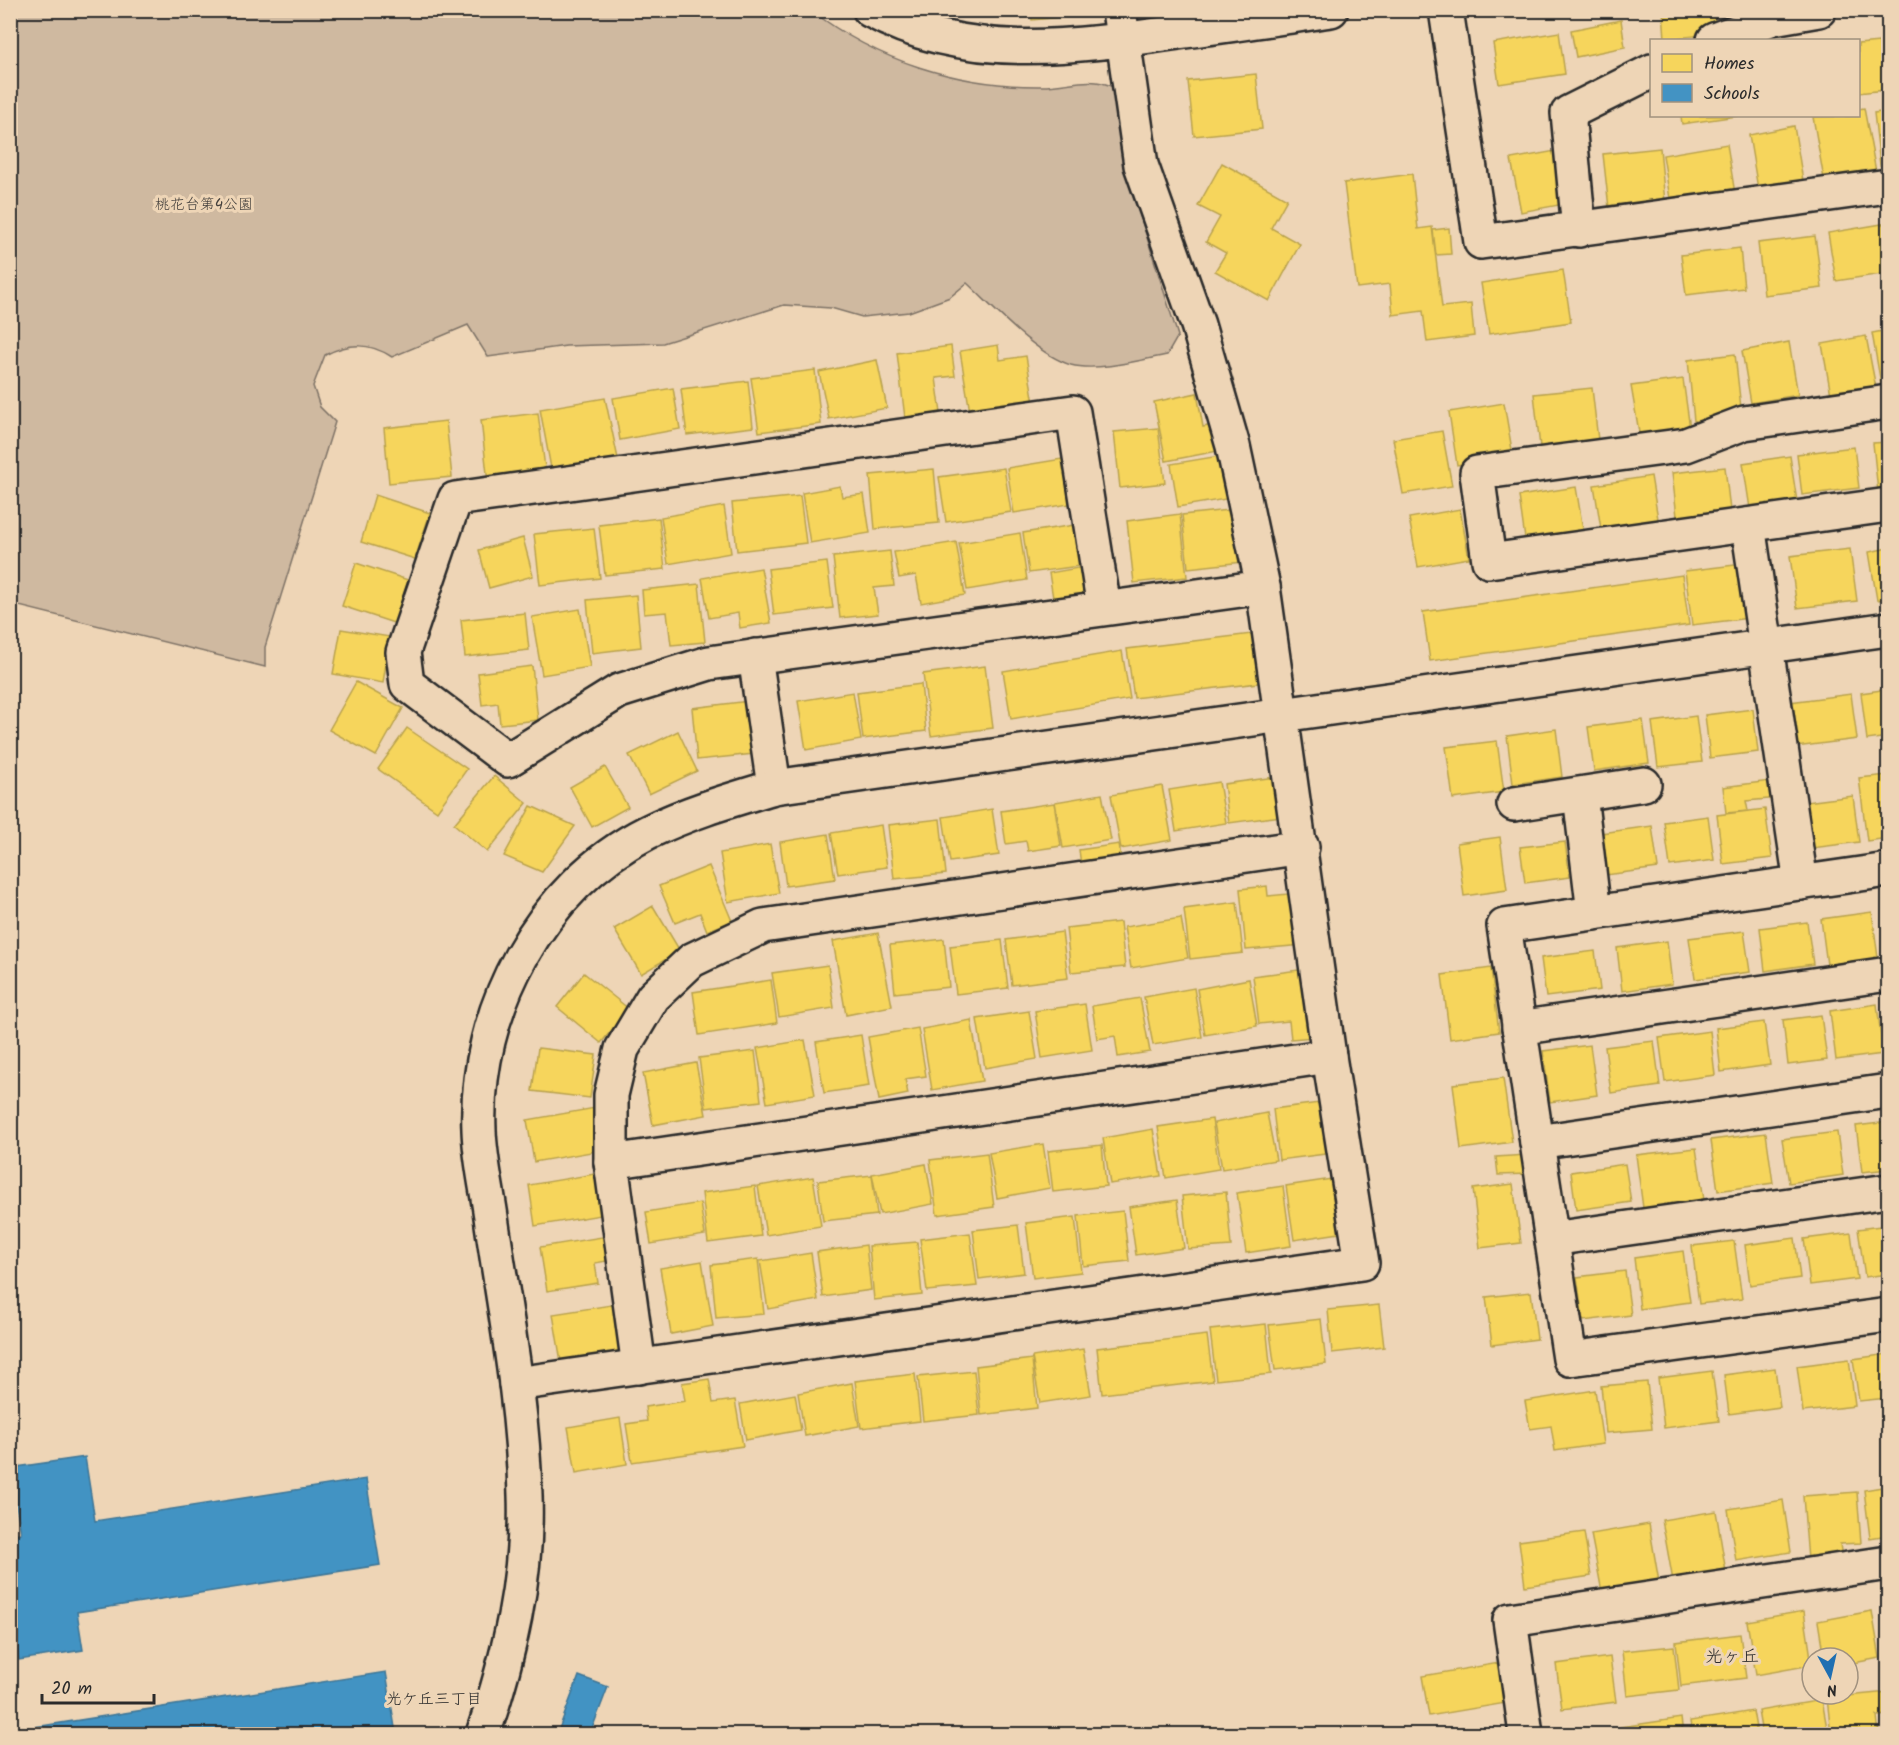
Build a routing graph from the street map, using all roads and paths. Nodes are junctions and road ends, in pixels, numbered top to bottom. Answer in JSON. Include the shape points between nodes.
{"nodes":[{"id":1,"x":870,"y":10,"type":"edge"},
{"id":2,"x":1331,"y":10,"type":"edge"},
{"id":3,"x":1446,"y":10,"type":"edge"},
{"id":4,"x":1819,"y":10,"type":"edge"},
{"id":5,"x":1121,"y":25,"type":"edge"},
{"id":6,"x":1717,"y":39,"type":"edge"},
{"id":7,"x":1650,"y":72,"type":"edge"},
{"id":8,"x":1888,"y":186,"type":"edge"},
{"id":9,"x":1579,"y":230,"type":"junction"},
{"id":10,"x":1888,"y":402,"type":"edge"},
{"id":11,"x":1888,"y":505,"type":"edge"},
{"id":12,"x":1748,"y":525,"type":"junction"},
{"id":13,"x":1263,"y":586,"type":"junction"},
{"id":14,"x":1104,"y":608,"type":"junction"},
{"id":15,"x":1888,"y":629,"type":"edge"},
{"id":16,"x":1766,"y":646,"type":"junction"},
{"id":17,"x":755,"y":656,"type":"junction"},
{"id":18,"x":1280,"y":714,"type":"junction"},
{"id":19,"x":1644,"y":784,"type":"dead end"},
{"id":20,"x":774,"y":788,"type":"junction"},
{"id":21,"x":1580,"y":795,"type":"junction"},
{"id":22,"x":1514,"y":804,"type":"dead end"},
{"id":23,"x":1302,"y":847,"type":"junction"},
{"id":24,"x":1888,"y":870,"type":"edge"},
{"id":25,"x":1801,"y":883,"type":"junction"},
{"id":26,"x":1594,"y":913,"type":"junction"},
{"id":27,"x":1888,"y":974,"type":"edge"},
{"id":28,"x":1520,"y":1028,"type":"junction"},
{"id":29,"x":1329,"y":1056,"type":"junction"},
{"id":30,"x":1888,"y":1091,"type":"edge"},
{"id":31,"x":1537,"y":1142,"type":"junction"},
{"id":32,"x":611,"y":1162,"type":"junction"},
{"id":33,"x":1888,"y":1191,"type":"edge"},
{"id":34,"x":1552,"y":1239,"type":"junction"},
{"id":35,"x":1888,"y":1315,"type":"edge"},
{"id":36,"x":639,"y":1367,"type":"junction"},
{"id":37,"x":516,"y":1384,"type":"junction"},
{"id":38,"x":1888,"y":1563,"type":"edge"},
{"id":39,"x":483,"y":1734,"type":"edge"},
{"id":40,"x":1526,"y":1734,"type":"edge"}],
"edges":[{"from":1,"to":5,"type":"street","via":[[907,27],[971,43],[1035,48]]},
{"from":2,"to":5,"type":"street"},
{"from":3,"to":9,"type":"street","via":[[1481,242]]},
{"from":4,"to":6,"type":"street","via":[[1773,18]]},
{"from":5,"to":13,"type":"street","via":[[1142,165],[1198,325],[1233,446]]},
{"from":7,"to":9,"type":"street","via":[[1568,113]]},
{"from":8,"to":9,"type":"street"},
{"from":10,"to":12,"type":"street","via":[[1744,423],[1686,445],[1477,473],[1489,561]]},
{"from":11,"to":12,"type":"street"},
{"from":12,"to":16,"type":"street"},
{"from":13,"to":14,"type":"street"},
{"from":13,"to":18,"type":"street"},
{"from":14,"to":17,"type":"street"},
{"from":14,"to":17,"type":"street","via":[[1072,412],[455,499],[404,652],[407,684],[508,760],[620,692],[709,663]]},
{"from":15,"to":16,"type":"street"},
{"from":16,"to":18,"type":"street"},
{"from":16,"to":25,"type":"street"},
{"from":17,"to":20,"type":"street"},
{"from":18,"to":20,"type":"street"},
{"from":18,"to":23,"type":"street"},
{"from":19,"to":21,"type":"street"},
{"from":20,"to":37,"type":"street","via":[[695,812],[646,833],[607,860],[567,893],[537,930],[510,974],[488,1036],[480,1080],[478,1131]]},
{"from":21,"to":22,"type":"street"},
{"from":21,"to":26,"type":"street"},
{"from":23,"to":29,"type":"street"},
{"from":23,"to":32,"type":"street","via":[[763,926],[692,960],[653,997],[622,1049],[611,1095]]},
{"from":24,"to":25,"type":"street"},
{"from":25,"to":26,"type":"street"},
{"from":26,"to":28,"type":"street","via":[[1504,926]]},
{"from":27,"to":28,"type":"street"},
{"from":28,"to":31,"type":"street"},
{"from":29,"to":32,"type":"street"},
{"from":29,"to":36,"type":"street","via":[[1362,1263]]},
{"from":30,"to":31,"type":"street"},
{"from":31,"to":34,"type":"street"},
{"from":32,"to":36,"type":"street"},
{"from":33,"to":34,"type":"street"},
{"from":34,"to":35,"type":"street","via":[[1570,1359]]},
{"from":36,"to":37,"type":"street"},
{"from":37,"to":39,"type":"street","via":[[525,1494],[523,1563],[512,1636]]},
{"from":38,"to":40,"type":"street","via":[[1510,1620]]}]}
